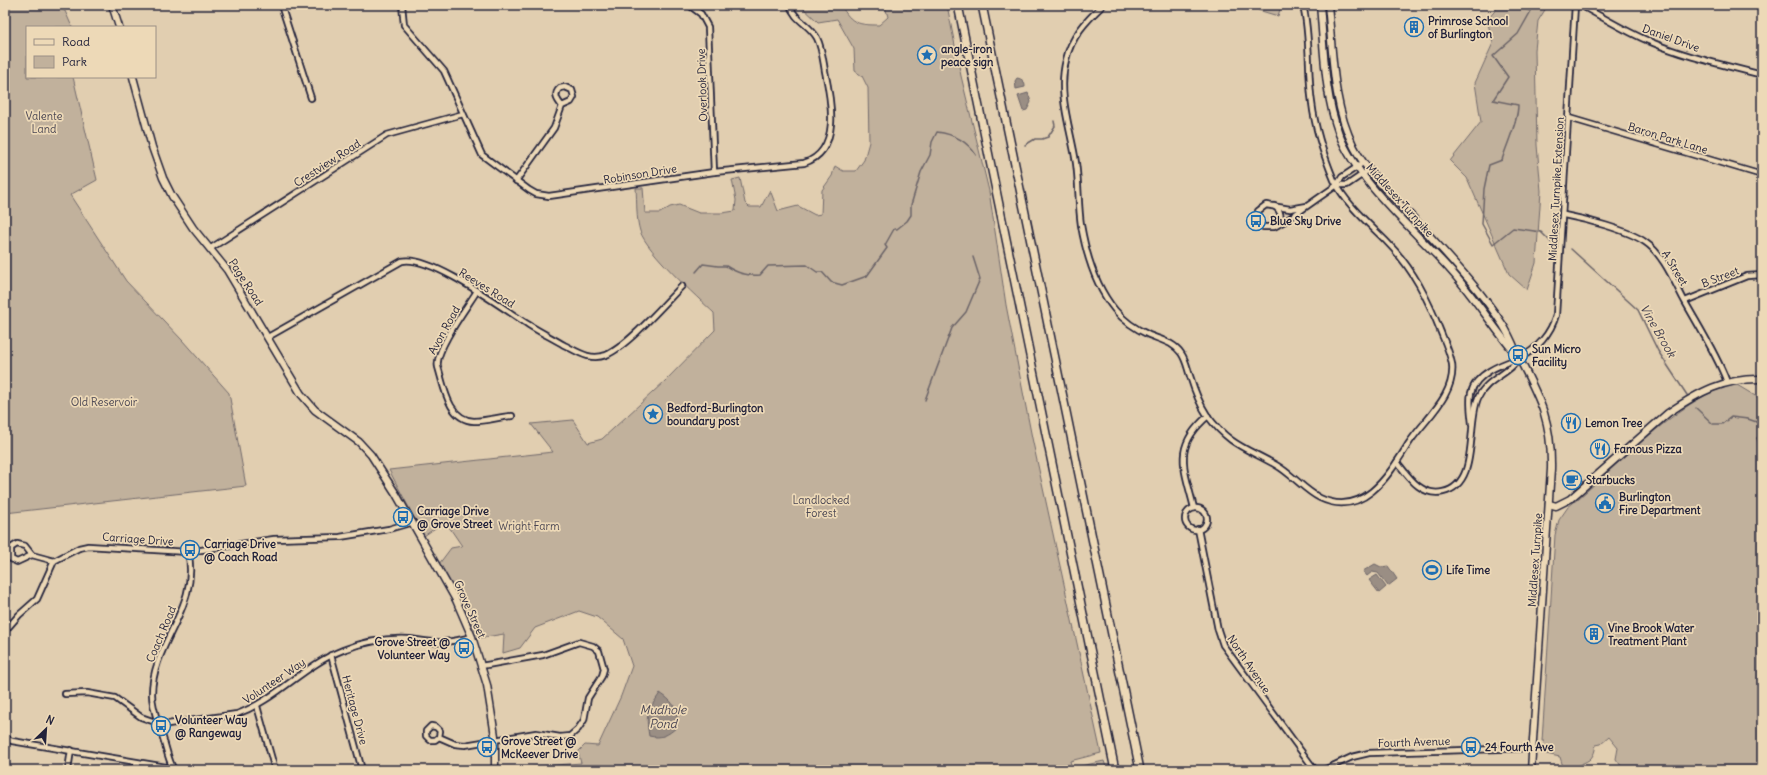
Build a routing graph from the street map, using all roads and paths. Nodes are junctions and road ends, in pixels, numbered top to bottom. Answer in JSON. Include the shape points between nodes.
{"nodes":[{"id":1,"x":112,"y":5,"type":"edge"},
{"id":2,"x":281,"y":5,"type":"edge"},
{"id":3,"x":402,"y":5,"type":"edge"},
{"id":4,"x":689,"y":5,"type":"edge"},
{"id":5,"x":790,"y":5,"type":"edge"},
{"id":6,"x":958,"y":5,"type":"edge"},
{"id":7,"x":982,"y":5,"type":"edge"},
{"id":8,"x":1103,"y":5,"type":"edge"},
{"id":9,"x":1303,"y":5,"type":"edge"},
{"id":10,"x":1320,"y":5,"type":"edge"},
{"id":11,"x":1328,"y":5,"type":"edge"},
{"id":12,"x":1575,"y":5,"type":"edge"},
{"id":13,"x":1580,"y":5,"type":"edge"},
{"id":14,"x":120,"y":26,"type":"edge"},
{"id":15,"x":1762,"y":75,"type":"edge"},
{"id":16,"x":133,"y":78,"type":"edge"},
{"id":17,"x":311,"y":98,"type":"dead end"},
{"id":18,"x":562,"y":106,"type":"junction"},
{"id":19,"x":463,"y":114,"type":"junction"},
{"id":20,"x":1569,"y":118,"type":"junction"},
{"id":21,"x":1363,"y":163,"type":"junction"},
{"id":22,"x":1357,"y":167,"type":"junction"},
{"id":23,"x":1369,"y":170,"type":"junction"},
{"id":24,"x":714,"y":172,"type":"junction"},
{"id":25,"x":1362,"y":174,"type":"junction"},
{"id":26,"x":1762,"y":175,"type":"edge"},
{"id":27,"x":516,"y":181,"type":"junction"},
{"id":28,"x":1337,"y":185,"type":"junction"},
{"id":29,"x":1273,"y":205,"type":"junction"},
{"id":30,"x":1307,"y":206,"type":"junction"},
{"id":31,"x":1564,"y":216,"type":"junction"},
{"id":32,"x":1274,"y":227,"type":"junction"},
{"id":33,"x":211,"y":248,"type":"junction"},
{"id":34,"x":1762,"y":274,"type":"edge"},
{"id":35,"x":682,"y":286,"type":"dead end"},
{"id":36,"x":477,"y":292,"type":"junction"},
{"id":37,"x":1685,"y":301,"type":"junction"},
{"id":38,"x":268,"y":337,"type":"junction"},
{"id":39,"x":1519,"y":358,"type":"junction"},
{"id":40,"x":1762,"y":379,"type":"edge"},
{"id":41,"x":1727,"y":382,"type":"junction"},
{"id":42,"x":512,"y":416,"type":"dead end"},
{"id":43,"x":1208,"y":416,"type":"junction"},
{"id":44,"x":1472,"y":424,"type":"junction"},
{"id":45,"x":1397,"y":462,"type":"junction"},
{"id":46,"x":382,"y":472,"type":"joint"},
{"id":47,"x":1549,"y":504,"type":"junction"},
{"id":48,"x":1194,"y":508,"type":"junction"},
{"id":49,"x":412,"y":522,"type":"junction"},
{"id":50,"x":1198,"y":529,"type":"junction"},
{"id":51,"x":188,"y":552,"type":"junction"},
{"id":52,"x":32,"y":555,"type":"junction"},
{"id":53,"x":54,"y":561,"type":"junction"},
{"id":54,"x":5,"y":631,"type":"edge"},
{"id":55,"x":472,"y":637,"type":"junction"},
{"id":56,"x":331,"y":655,"type":"junction"},
{"id":57,"x":481,"y":666,"type":"junction"},
{"id":58,"x":65,"y":694,"type":"dead end"},
{"id":59,"x":257,"y":706,"type":"junction"},
{"id":60,"x":158,"y":724,"type":"junction"},
{"id":61,"x":440,"y":737,"type":"dead end"},
{"id":62,"x":5,"y":738,"type":"edge"},
{"id":63,"x":495,"y":739,"type":"junction"},
{"id":64,"x":1533,"y":748,"type":"junction"},
{"id":65,"x":71,"y":750,"type":"junction"},
{"id":66,"x":173,"y":769,"type":"edge"},
{"id":67,"x":68,"y":770,"type":"edge"},
{"id":68,"x":275,"y":770,"type":"edge"},
{"id":69,"x":362,"y":770,"type":"edge"},
{"id":70,"x":495,"y":770,"type":"edge"},
{"id":71,"x":1115,"y":770,"type":"edge"},
{"id":72,"x":1140,"y":770,"type":"edge"},
{"id":73,"x":1315,"y":770,"type":"edge"},
{"id":74,"x":1324,"y":770,"type":"edge"},
{"id":75,"x":1531,"y":770,"type":"edge"}],
"edges":[{"from":1,"to":14,"type":"main road"},
{"from":2,"to":17,"type":"street"},
{"from":3,"to":19,"type":"street","name":"Robinson Drive","via":[[404,25],[444,71]]},
{"from":4,"to":24,"type":"street","name":"Overlook Drive","via":[[701,14],[708,27]]},
{"from":5,"to":24,"type":"street","name":"Robinson Drive","via":[[794,15],[812,31],[820,44],[832,104],[827,143],[818,157],[804,163]]},
{"from":6,"to":71,"type":"highway"},
{"from":7,"to":72,"type":"highway"},
{"from":8,"to":43,"type":"street","via":[[1084,24],[1073,40],[1063,75],[1064,107],[1076,165],[1085,241],[1097,282],[1107,299],[1125,321],[1147,334],[1169,342],[1181,354],[1197,397]]},
{"from":9,"to":28,"type":"street","via":[[1314,116]]},
{"from":10,"to":22,"type":"main road","name":"Middlesex Turnpike","via":[[1332,110],[1341,138]]},
{"from":11,"to":21,"type":"main road","name":"Middlesex Turnpike","via":[[1340,108],[1347,131]]},
{"from":12,"to":20,"type":"street","name":"Middlesex Turnpike Extension"},
{"from":13,"to":15,"type":"street","name":"Daniel Drive","via":[[1663,47]]},
{"from":16,"to":33,"type":"main road","name":"Page Road","via":[[163,178],[193,228]]},
{"from":18,"to":18,"type":"street","via":[[556,93],[565,87],[572,90],[574,97],[571,102]]},
{"from":18,"to":27,"type":"street","via":[[554,128]]},
{"from":19,"to":27,"type":"street","name":"Robinson Drive","via":[[482,155]]},
{"from":19,"to":33,"type":"street","name":"Crestview Road","via":[[387,135]]},
{"from":20,"to":26,"type":"street","name":"Baron Park Lane"},
{"from":20,"to":31,"type":"street","name":"Middlesex Turnpike Extension"},
{"from":21,"to":22,"type":"street"},
{"from":21,"to":23,"type":"main road","name":"Middlesex Turnpike"},
{"from":22,"to":25,"type":"main road","name":"Middlesex Turnpike"},
{"from":22,"to":28,"type":"street","via":[[1342,177]]},
{"from":23,"to":25,"type":"street"},
{"from":23,"to":39,"type":"main road","name":"Middlesex Turnpike","via":[[1470,280],[1503,326]]},
{"from":24,"to":27,"type":"street","name":"Robinson Drive","via":[[549,196],[536,194]]},
{"from":25,"to":28,"type":"street","via":[[1347,185]]},
{"from":25,"to":39,"type":"main road","name":"Middlesex Turnpike","via":[[1461,282]]},
{"from":28,"to":30,"type":"street"},
{"from":28,"to":45,"type":"street","via":[[1412,272],[1431,307],[1451,361],[1452,378],[1447,393]]},
{"from":29,"to":30,"type":"street","via":[[1290,209]]},
{"from":29,"to":32,"type":"street","via":[[1281,216],[1279,223]]},
{"from":29,"to":32,"type":"street","via":[[1262,206],[1257,218],[1263,227]]},
{"from":30,"to":32,"type":"street"},
{"from":31,"to":37,"type":"street","name":"A Street","via":[[1602,225],[1646,242],[1660,258]]},
{"from":31,"to":39,"type":"street","name":"Middlesex Turnpike Extension","via":[[1558,306],[1554,322],[1544,339]]},
{"from":33,"to":38,"type":"main road","name":"Page Road"},
{"from":34,"to":37,"type":"street","name":"B Street","via":[[1746,276]]},
{"from":35,"to":36,"type":"street","name":"Reeves Road","via":[[618,348],[595,358],[585,356],[546,335]]},
{"from":36,"to":38,"type":"street","name":"Reeves Road","via":[[427,264],[415,260],[403,261]]},
{"from":36,"to":42,"type":"street","name":"Avon Road","via":[[441,350],[438,367],[451,407],[457,414],[474,421]]},
{"from":37,"to":41,"type":"street","name":"A Street"},
{"from":38,"to":46,"type":"main road","name":"Page Road","via":[[301,394],[322,416],[365,447]]},
{"from":39,"to":44,"type":"street","via":[[1484,388],[1476,404]]},
{"from":39,"to":44,"type":"street","via":[[1508,361],[1475,384],[1470,399]]},
{"from":39,"to":47,"type":"main road","name":"Middlesex Turnpike","via":[[1538,394],[1548,428],[1551,453]]},
{"from":40,"to":41,"type":"main road"},
{"from":41,"to":47,"type":"main road","via":[[1694,396],[1668,413],[1570,499],[1556,506]]},
{"from":43,"to":45,"type":"street","via":[[1228,439],[1283,470],[1322,499],[1351,502],[1365,497],[1379,486]]},
{"from":43,"to":48,"type":"street","via":[[1191,432],[1184,451],[1184,464]]},
{"from":44,"to":45,"type":"street","via":[[1467,470],[1461,481],[1451,489],[1440,493],[1423,489],[1410,479]]},
{"from":46,"to":49,"type":"main road","name":"Grove Street"},
{"from":47,"to":64,"type":"main road","name":"Middlesex Turnpike"},
{"from":48,"to":50,"type":"street","via":[[1202,510],[1207,516],[1204,526]]},
{"from":48,"to":50,"type":"street","via":[[1186,514],[1186,523],[1190,528]]},
{"from":49,"to":51,"type":"street","name":"Carriage Drive","via":[[389,529],[340,537],[274,538]]},
{"from":49,"to":55,"type":"main road","name":"Grove Street","via":[[456,600]]},
{"from":50,"to":73,"type":"street","name":"North Avenue","via":[[1223,645]]},
{"from":51,"to":53,"type":"street","name":"Carriage Drive","via":[[95,545],[79,548]]},
{"from":51,"to":60,"type":"street","name":"Coach Road","via":[[190,574],[187,595],[156,667],[153,682],[154,709]]},
{"from":52,"to":52,"type":"street","via":[[17,562],[11,559],[11,548],[17,544],[25,546]]},
{"from":52,"to":53,"type":"street"},
{"from":53,"to":54,"type":"street","via":[[38,598]]},
{"from":55,"to":56,"type":"street","name":"Volunteer Way","via":[[444,642],[384,640],[344,649]]},
{"from":55,"to":57,"type":"main road","name":"Grove Street"},
{"from":56,"to":59,"type":"street","name":"Volunteer Way","via":[[288,682]]},
{"from":56,"to":69,"type":"street","name":"Heritage Drive"},
{"from":57,"to":63,"type":"main road","name":"Grove Street","via":[[491,704]]},
{"from":57,"to":63,"type":"street","via":[[543,655],[579,642],[599,650],[603,659],[602,676],[588,698],[584,720],[578,730],[570,736],[536,733]]},
{"from":58,"to":60,"type":"street","name":"Volunteer Way","via":[[87,693],[115,698],[141,717]]},
{"from":59,"to":60,"type":"street","name":"Volunteer Way","via":[[237,714]]},
{"from":59,"to":68,"type":"street"},
{"from":60,"to":66,"type":"street","name":"Coach Road"},
{"from":61,"to":63,"type":"street","via":[[462,745],[480,744]]},
{"from":62,"to":65,"type":"street"},
{"from":63,"to":70,"type":"main road","name":"Grove Street"},
{"from":64,"to":74,"type":"street","name":"Fourth Avenue","via":[[1373,752],[1360,754]]},
{"from":64,"to":75,"type":"main road","name":"Middlesex Turnpike"},
{"from":65,"to":66,"type":"street"},
{"from":65,"to":67,"type":"street"}]}
